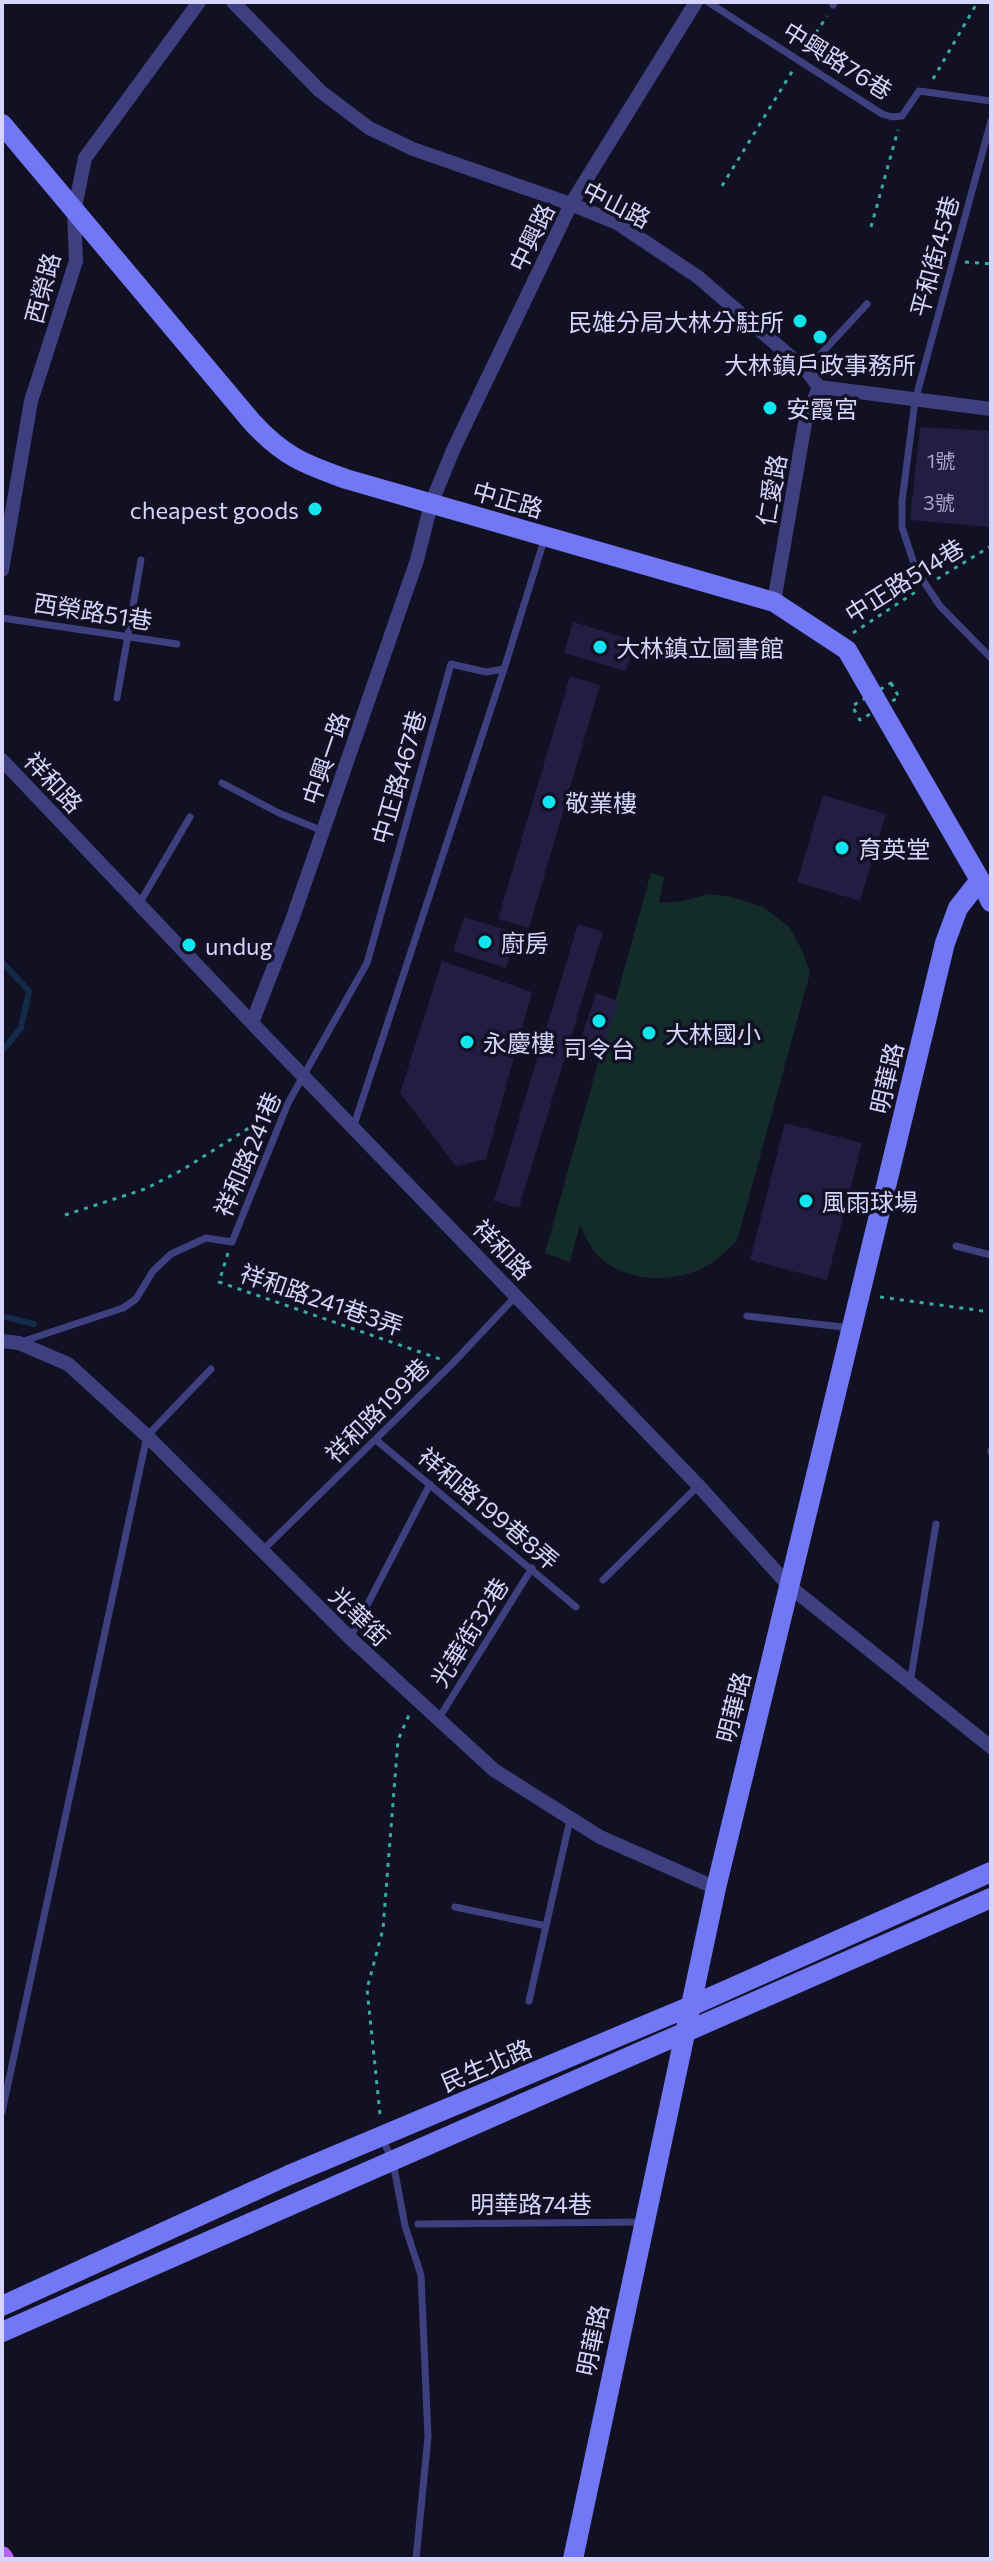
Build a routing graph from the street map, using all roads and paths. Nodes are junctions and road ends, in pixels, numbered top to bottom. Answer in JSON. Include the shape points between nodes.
{"nodes":[{"id":1,"x":199,"y":2,"type":"edge"},
{"id":2,"x":233,"y":2,"type":"edge"},
{"id":3,"x":696,"y":2,"type":"edge"},
{"id":4,"x":708,"y":2,"type":"edge"},
{"id":5,"x":977,"y":3,"type":"edge"},
{"id":6,"x":834,"y":4,"type":"edge"},
{"id":7,"x":799,"y":60,"type":"junction"},
{"id":8,"x":927,"y":92,"type":"junction"},
{"id":9,"x":991,"y":101,"type":"edge"},
{"id":10,"x":902,"y":116,"type":"junction"},
{"id":11,"x":991,"y":121,"type":"edge"},
{"id":12,"x":2,"y":124,"type":"edge"},
{"id":13,"x":722,"y":186,"type":"dead end"},
{"id":14,"x":571,"y":204,"type":"junction"},
{"id":15,"x":74,"y":212,"type":"junction"},
{"id":16,"x":871,"y":227,"type":"dead end"},
{"id":17,"x":953,"y":261,"type":"junction"},
{"id":18,"x":991,"y":264,"type":"edge"},
{"id":19,"x":867,"y":304,"type":"dead end"},
{"id":20,"x":806,"y":370,"type":"junction"},
{"id":21,"x":819,"y":387,"type":"junction"},
{"id":22,"x":915,"y":401,"type":"junction"},
{"id":23,"x":991,"y":409,"type":"edge"},
{"id":24,"x":431,"y":504,"type":"junction"},
{"id":25,"x":545,"y":537,"type":"junction"},
{"id":26,"x":991,"y":546,"type":"edge"},
{"id":27,"x":141,"y":560,"type":"dead end"},
{"id":28,"x":2,"y":570,"type":"edge"},
{"id":29,"x":926,"y":586,"type":"junction"},
{"id":30,"x":774,"y":602,"type":"junction"},
{"id":31,"x":2,"y":618,"type":"edge"},
{"id":32,"x":127,"y":637,"type":"junction"},
{"id":33,"x":177,"y":644,"type":"dead end"},
{"id":34,"x":837,"y":644,"type":"junction"},
{"id":35,"x":991,"y":658,"type":"edge"},
{"id":36,"x":504,"y":669,"type":"junction"},
{"id":37,"x":891,"y":683,"type":"dead end"},
{"id":38,"x":899,"y":697,"type":"dead end"},
{"id":39,"x":117,"y":698,"type":"dead end"},
{"id":40,"x":852,"y":706,"type":"dead end"},
{"id":41,"x":860,"y":720,"type":"dead end"},
{"id":42,"x":2,"y":760,"type":"edge"},
{"id":43,"x":222,"y":783,"type":"dead end"},
{"id":44,"x":190,"y":817,"type":"dead end"},
{"id":45,"x":323,"y":831,"type":"junction"},
{"id":46,"x":986,"y":877,"type":"edge"},
{"id":47,"x":991,"y":902,"type":"edge"},
{"id":48,"x":139,"y":904,"type":"junction"},
{"id":49,"x":252,"y":1023,"type":"junction"},
{"id":50,"x":302,"y":1075,"type":"junction"},
{"id":51,"x":288,"y":1103,"type":"junction"},
{"id":52,"x":353,"y":1128,"type":"junction"},
{"id":53,"x":65,"y":1215,"type":"dead end"},
{"id":54,"x":232,"y":1242,"type":"junction"},
{"id":55,"x":956,"y":1246,"type":"dead end"},
{"id":56,"x":991,"y":1255,"type":"edge"},
{"id":57,"x":517,"y":1295,"type":"junction"},
{"id":58,"x":861,"y":1295,"type":"junction"},
{"id":59,"x":991,"y":1312,"type":"edge"},
{"id":60,"x":747,"y":1316,"type":"dead end"},
{"id":61,"x":853,"y":1328,"type":"junction"},
{"id":62,"x":2,"y":1341,"type":"edge"},
{"id":63,"x":19,"y":1343,"type":"junction"},
{"id":64,"x":453,"y":1363,"type":"junction"},
{"id":65,"x":211,"y":1369,"type":"dead end"},
{"id":66,"x":147,"y":1436,"type":"junction"},
{"id":67,"x":376,"y":1440,"type":"junction"},
{"id":68,"x":430,"y":1484,"type":"junction"},
{"id":69,"x":698,"y":1485,"type":"junction"},
{"id":70,"x":936,"y":1524,"type":"dead end"},
{"id":71,"x":262,"y":1551,"type":"junction"},
{"id":72,"x":532,"y":1568,"type":"junction"},
{"id":73,"x":603,"y":1580,"type":"dead end"},
{"id":74,"x":789,"y":1586,"type":"junction"},
{"id":75,"x":576,"y":1607,"type":"dead end"},
{"id":76,"x":350,"y":1638,"type":"junction"},
{"id":77,"x":910,"y":1683,"type":"junction"},
{"id":78,"x":416,"y":1697,"type":"junction"},
{"id":79,"x":439,"y":1718,"type":"junction"},
{"id":80,"x":991,"y":1747,"type":"edge"},
{"id":81,"x":570,"y":1820,"type":"junction"},
{"id":82,"x":991,"y":1872,"type":"edge"},
{"id":83,"x":716,"y":1888,"type":"junction"},
{"id":84,"x":991,"y":1898,"type":"edge"},
{"id":85,"x":455,"y":1907,"type":"dead end"},
{"id":86,"x":546,"y":1926,"type":"junction"},
{"id":87,"x":529,"y":2001,"type":"dead end"},
{"id":88,"x":691,"y":2006,"type":"junction"},
{"id":89,"x":683,"y":2034,"type":"junction"},
{"id":90,"x":2,"y":2112,"type":"edge"},
{"id":91,"x":382,"y":2138,"type":"junction"},
{"id":92,"x":393,"y":2162,"type":"junction"},
{"id":93,"x":644,"y":2222,"type":"junction"},
{"id":94,"x":418,"y":2224,"type":"dead end"},
{"id":95,"x":2,"y":2306,"type":"edge"},
{"id":96,"x":2,"y":2332,"type":"edge"},
{"id":97,"x":416,"y":2559,"type":"edge"},
{"id":98,"x":573,"y":2559,"type":"edge"}],
"edges":[{"from":1,"to":15,"type":"street","name":"西榮路","via":[[85,158]]},
{"from":2,"to":14,"type":"street","name":"中山路","via":[[320,91],[369,128],[413,149]]},
{"from":3,"to":14,"type":"street","name":"中興路"},
{"from":4,"to":7,"type":"lane","name":"中興路76巷"},
{"from":5,"to":8,"type":"path"},
{"from":6,"to":7,"type":"path"},
{"from":7,"to":10,"type":"lane","name":"中興路76巷","via":[[882,114]]},
{"from":7,"to":13,"type":"path"},
{"from":8,"to":9,"type":"lane","name":"中興路76巷"},
{"from":8,"to":10,"type":"lane","name":"中興路76巷","via":[[919,91]]},
{"from":10,"to":16,"type":"path"},
{"from":11,"to":17,"type":"lane","name":"平和街45巷"},
{"from":12,"to":15,"type":"street","name":"中正路"},
{"from":14,"to":20,"type":"street","name":"中山路","via":[[617,223],[698,277]]},
{"from":14,"to":24,"type":"street","name":"中興路"},
{"from":15,"to":24,"type":"street","name":"中正路","via":[[272,444],[346,479]]},
{"from":15,"to":28,"type":"street","name":"西榮路","via":[[76,261],[31,401]]},
{"from":17,"to":18,"type":"path"},
{"from":17,"to":22,"type":"lane","name":"平和街45巷"},
{"from":19,"to":20,"type":"lane"},
{"from":20,"to":21,"type":"street","name":"中山路"},
{"from":21,"to":22,"type":"street"},
{"from":21,"to":30,"type":"street","name":"仁愛路","via":[[805,423]]},
{"from":22,"to":23,"type":"street"},
{"from":22,"to":29,"type":"lane","name":"平和街45巷","via":[[902,527]]},
{"from":24,"to":25,"type":"street","name":"中正路"},
{"from":24,"to":45,"type":"street","name":"中興一路","via":[[417,560]]},
{"from":25,"to":30,"type":"street","name":"中正路"},
{"from":25,"to":36,"type":"lane"},
{"from":26,"to":29,"type":"path","name":"中正路514巷"},
{"from":27,"to":32,"type":"lane"},
{"from":29,"to":34,"type":"path","name":"中正路514巷"},
{"from":29,"to":35,"type":"lane","name":"平和街45巷"},
{"from":30,"to":34,"type":"street","name":"中正路"},
{"from":31,"to":32,"type":"lane","name":"西榮路51巷"},
{"from":32,"to":33,"type":"lane","name":"西榮路51巷"},
{"from":32,"to":39,"type":"lane"},
{"from":34,"to":46,"type":"street","name":"中正路","via":[[847,650]]},
{"from":36,"to":50,"type":"lane","name":"中正路467巷","via":[[486,672],[451,664],[367,963]]},
{"from":36,"to":52,"type":"lane"},
{"from":37,"to":38,"type":"path"},
{"from":40,"to":41,"type":"path"},
{"from":42,"to":48,"type":"street","name":"祥和路"},
{"from":43,"to":45,"type":"lane"},
{"from":44,"to":48,"type":"lane"},
{"from":45,"to":49,"type":"street","name":"中興一路"},
{"from":46,"to":47,"type":"street","name":"中正路"},
{"from":46,"to":58,"type":"street","name":"明華路","via":[[958,908],[945,943]]},
{"from":48,"to":49,"type":"street","name":"祥和路"},
{"from":49,"to":50,"type":"street","name":"祥和路"},
{"from":50,"to":51,"type":"lane","name":"祥和路241巷"},
{"from":50,"to":52,"type":"street","name":"祥和路"},
{"from":51,"to":53,"type":"path","via":[[145,1189]]},
{"from":51,"to":54,"type":"lane","name":"祥和路241巷"},
{"from":52,"to":57,"type":"street","name":"祥和路"},
{"from":54,"to":63,"type":"lane","name":"祥和路241巷","via":[[206,1238],[171,1254],[123,1308]]},
{"from":54,"to":64,"type":"path","name":"祥和路241巷3弄","via":[[219,1282]]},
{"from":55,"to":56,"type":"lane"},
{"from":57,"to":64,"type":"lane","name":"祥和路199巷"},
{"from":57,"to":69,"type":"street","name":"祥和路"},
{"from":58,"to":59,"type":"path"},
{"from":58,"to":61,"type":"street","name":"明華路"},
{"from":60,"to":61,"type":"lane"},
{"from":61,"to":74,"type":"street","name":"明華路"},
{"from":62,"to":63,"type":"street","name":"光華街"},
{"from":63,"to":66,"type":"street","name":"光華街","via":[[68,1364]]},
{"from":64,"to":67,"type":"lane","name":"祥和路199巷"},
{"from":65,"to":66,"type":"lane"},
{"from":66,"to":71,"type":"street","name":"光華街"},
{"from":66,"to":90,"type":"lane"},
{"from":67,"to":68,"type":"lane","name":"祥和路199巷8弄"},
{"from":67,"to":71,"type":"lane","name":"祥和路199巷"},
{"from":68,"to":72,"type":"lane","name":"祥和路199巷8弄"},
{"from":68,"to":76,"type":"lane"},
{"from":69,"to":73,"type":"lane"},
{"from":69,"to":74,"type":"street","name":"祥和路"},
{"from":70,"to":77,"type":"lane"},
{"from":71,"to":76,"type":"street","name":"光華街"},
{"from":72,"to":75,"type":"lane","name":"祥和路199巷8弄"},
{"from":72,"to":79,"type":"lane","name":"光華街32巷"},
{"from":74,"to":77,"type":"street","name":"祥和路"},
{"from":74,"to":83,"type":"street","name":"明華路"},
{"from":76,"to":78,"type":"street","name":"光華街"},
{"from":77,"to":80,"type":"street","name":"祥和路"},
{"from":78,"to":79,"type":"street","name":"光華街"},
{"from":78,"to":91,"type":"path","via":[[398,1740],[383,1929],[367,1989]]},
{"from":79,"to":81,"type":"street","name":"光華街","via":[[494,1770]]},
{"from":81,"to":83,"type":"street","name":"光華街"},
{"from":81,"to":86,"type":"lane"},
{"from":82,"to":88,"type":"street","name":"民生北路"},
{"from":83,"to":88,"type":"street","name":"明華路"},
{"from":84,"to":89,"type":"street"},
{"from":85,"to":86,"type":"lane"},
{"from":86,"to":87,"type":"lane"},
{"from":88,"to":89,"type":"street","name":"明華路"},
{"from":88,"to":91,"type":"street","name":"民生北路"},
{"from":89,"to":92,"type":"street"},
{"from":89,"to":93,"type":"street","name":"明華路"},
{"from":91,"to":92,"type":"lane"},
{"from":91,"to":95,"type":"street","name":"民生北路"},
{"from":92,"to":96,"type":"street"},
{"from":92,"to":97,"type":"lane","via":[[421,2275],[428,2437]]},
{"from":93,"to":94,"type":"lane","name":"明華路74巷"},
{"from":93,"to":98,"type":"street","name":"明華路"}]}
